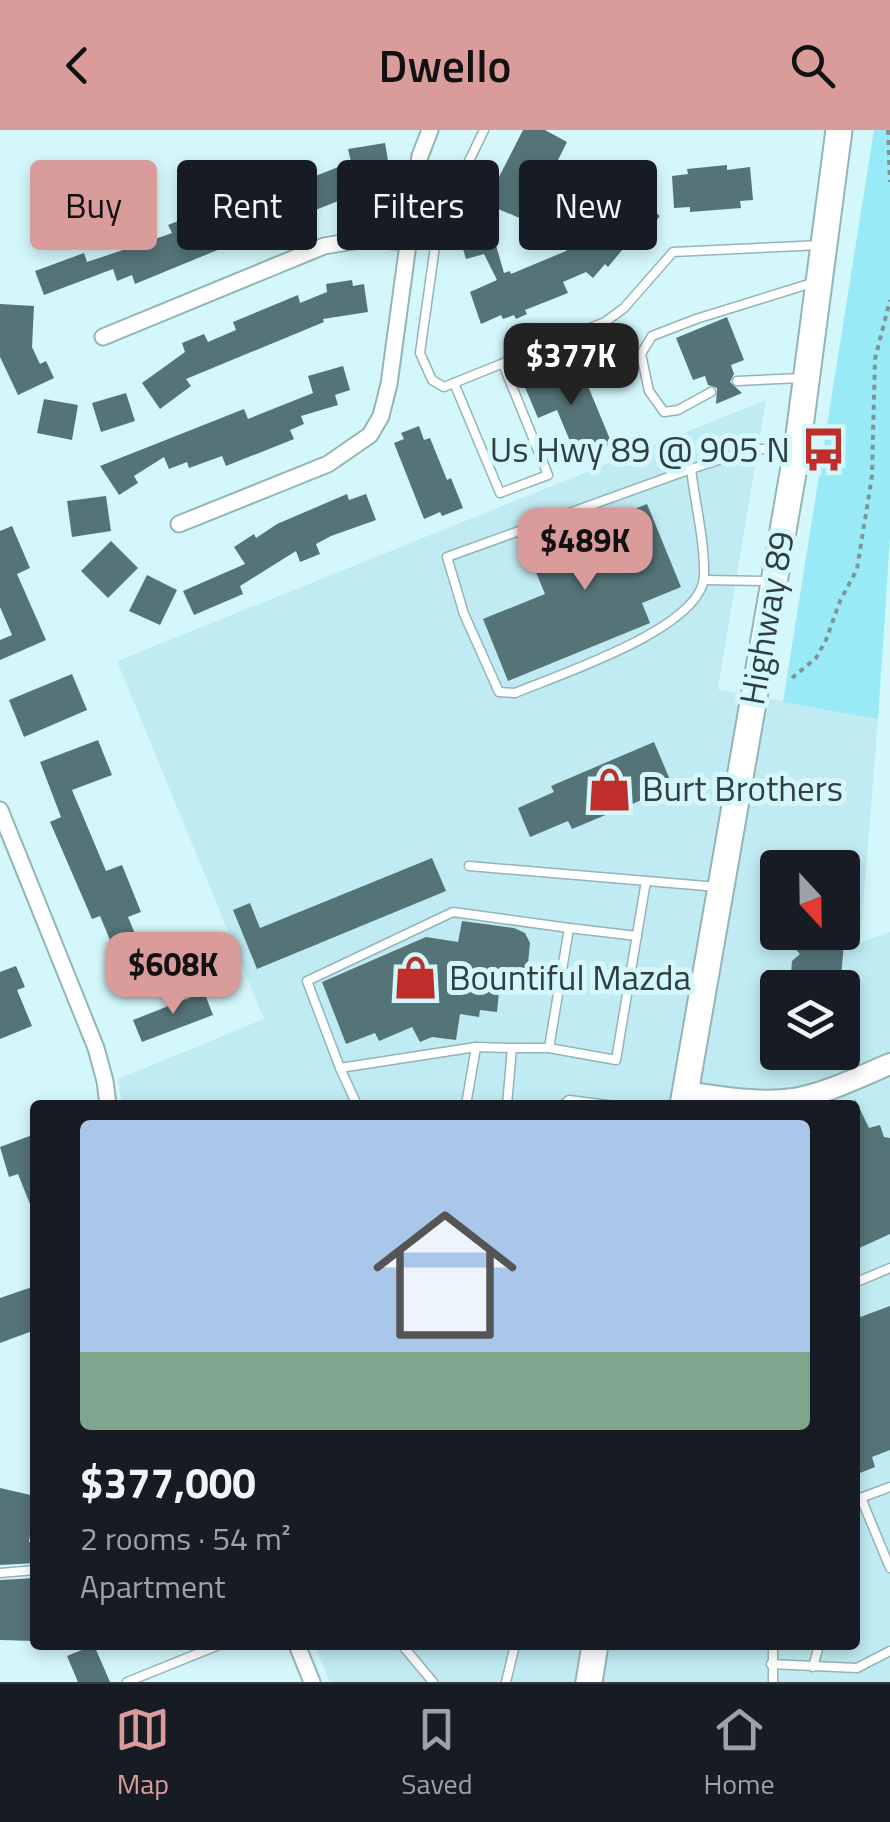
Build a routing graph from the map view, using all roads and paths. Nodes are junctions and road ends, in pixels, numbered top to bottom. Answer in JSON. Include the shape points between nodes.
{"nodes":[{"id":1,"x":430,"y":130,"type":"edge"},
{"id":2,"x":484,"y":130,"type":"edge"},
{"id":3,"x":839,"y":130,"type":"edge"},
{"id":4,"x":888,"y":130,"type":"edge"},
{"id":5,"x":419,"y":160,"type":"edge"},
{"id":6,"x":890,"y":182,"type":"edge"},
{"id":7,"x":337,"y":244,"type":"edge"},
{"id":8,"x":826,"y":245,"type":"junction"},
{"id":9,"x":407,"y":250,"type":"edge"},
{"id":10,"x":821,"y":281,"type":"junction"},
{"id":11,"x":890,"y":300,"type":"edge"},
{"id":12,"x":103,"y":337,"type":"dead end"},
{"id":13,"x":504,"y":364,"type":"junction"},
{"id":14,"x":807,"y":378,"type":"junction"},
{"id":15,"x":737,"y":381,"type":"dead end"},
{"id":16,"x":454,"y":383,"type":"junction"},
{"id":17,"x":711,"y":392,"type":"dead end"},
{"id":18,"x":797,"y":450,"type":"junction"},
{"id":19,"x":691,"y":469,"type":"junction"},
{"id":20,"x":179,"y":524,"type":"dead end"},
{"id":21,"x":705,"y":580,"type":"junction"},
{"id":22,"x":774,"y":581,"type":"junction"},
{"id":23,"x":792,"y":678,"type":"dead end"},
{"id":24,"x":0,"y":810,"type":"edge"},
{"id":25,"x":469,"y":866,"type":"dead end"},
{"id":26,"x":646,"y":881,"type":"junction"},
{"id":27,"x":720,"y":887,"type":"junction"},
{"id":28,"x":570,"y":928,"type":"junction"},
{"id":29,"x":637,"y":936,"type":"junction"},
{"id":30,"x":476,"y":1046,"type":"junction"},
{"id":31,"x":512,"y":1048,"type":"junction"},
{"id":32,"x":549,"y":1048,"type":"junction"},
{"id":33,"x":890,"y":1064,"type":"edge"},
{"id":34,"x":340,"y":1068,"type":"junction"},
{"id":35,"x":684,"y":1099,"type":"edge"},
{"id":36,"x":108,"y":1100,"type":"edge"},
{"id":37,"x":355,"y":1100,"type":"edge"},
{"id":38,"x":467,"y":1100,"type":"edge"},
{"id":39,"x":507,"y":1100,"type":"edge"},
{"id":40,"x":752,"y":1100,"type":"edge"},
{"id":41,"x":797,"y":1100,"type":"edge"},
{"id":42,"x":890,"y":1268,"type":"edge"},
{"id":43,"x":860,"y":1280,"type":"edge"},
{"id":44,"x":890,"y":1487,"type":"edge"},
{"id":45,"x":860,"y":1498,"type":"edge"},
{"id":46,"x":860,"y":1502,"type":"edge"},
{"id":47,"x":869,"y":1517,"type":"junction"},
{"id":48,"x":860,"y":1520,"type":"edge"},
{"id":49,"x":890,"y":1568,"type":"edge"},
{"id":50,"x":30,"y":1570,"type":"edge"},
{"id":51,"x":0,"y":1573,"type":"edge"},
{"id":52,"x":207,"y":1650,"type":"edge"},
{"id":53,"x":299,"y":1650,"type":"edge"},
{"id":54,"x":406,"y":1650,"type":"edge"},
{"id":55,"x":514,"y":1650,"type":"edge"},
{"id":56,"x":593,"y":1650,"type":"edge"},
{"id":57,"x":773,"y":1650,"type":"edge"},
{"id":58,"x":818,"y":1650,"type":"edge"},
{"id":59,"x":890,"y":1651,"type":"edge"},
{"id":60,"x":771,"y":1664,"type":"junction"},
{"id":61,"x":814,"y":1668,"type":"junction"},
{"id":62,"x":127,"y":1682,"type":"edge"},
{"id":63,"x":312,"y":1682,"type":"edge"},
{"id":64,"x":433,"y":1682,"type":"edge"},
{"id":65,"x":506,"y":1682,"type":"edge"},
{"id":66,"x":589,"y":1682,"type":"edge"},
{"id":67,"x":773,"y":1682,"type":"edge"}],
"edges":[{"from":1,"to":5,"type":"street"},
{"from":2,"to":16,"type":"lane","via":[[438,225],[420,353],[432,380],[444,387]]},
{"from":3,"to":8,"type":"main road","name":"Highway 89"},
{"from":4,"to":6,"type":"path"},
{"from":7,"to":12,"type":"street"},
{"from":8,"to":10,"type":"main road","name":"Highway 89"},
{"from":8,"to":13,"type":"lane","via":[[673,252],[605,322]]},
{"from":9,"to":20,"type":"street","via":[[384,406],[370,435],[328,464]]},
{"from":10,"to":14,"type":"main road","name":"Highway 89"},
{"from":10,"to":17,"type":"lane","via":[[652,336],[641,354],[650,391],[664,412]]},
{"from":11,"to":23,"type":"path","via":[[875,358],[872,476],[857,568],[816,658]]},
{"from":13,"to":16,"type":"lane"},
{"from":13,"to":16,"type":"lane","via":[[548,475],[500,493]]},
{"from":14,"to":15,"type":"lane"},
{"from":14,"to":18,"type":"main road","name":"Highway 89"},
{"from":18,"to":19,"type":"lane","via":[[752,449]]},
{"from":18,"to":22,"type":"main road","name":"Highway 89"},
{"from":19,"to":21,"type":"lane"},
{"from":19,"to":21,"type":"lane","via":[[447,557],[499,692],[515,693],[656,633],[687,610]]},
{"from":21,"to":22,"type":"lane"},
{"from":22,"to":27,"type":"main road","name":"Highway 89"},
{"from":24,"to":36,"type":"street","via":[[96,1048]]},
{"from":25,"to":26,"type":"lane"},
{"from":26,"to":27,"type":"lane"},
{"from":26,"to":29,"type":"lane"},
{"from":27,"to":35,"type":"main road","name":"Highway 89"},
{"from":28,"to":29,"type":"lane"},
{"from":28,"to":32,"type":"lane"},
{"from":28,"to":34,"type":"lane","via":[[453,912],[307,981]]},
{"from":29,"to":32,"type":"lane","via":[[616,1060]]},
{"from":30,"to":31,"type":"lane"},
{"from":30,"to":34,"type":"lane"},
{"from":30,"to":38,"type":"lane"},
{"from":31,"to":32,"type":"lane"},
{"from":31,"to":39,"type":"lane"},
{"from":33,"to":41,"type":"street"},
{"from":34,"to":37,"type":"lane"},
{"from":35,"to":40,"type":"street"},
{"from":42,"to":43,"type":"lane"},
{"from":44,"to":45,"type":"lane"},
{"from":46,"to":47,"type":"lane"},
{"from":47,"to":48,"type":"lane"},
{"from":47,"to":49,"type":"lane"},
{"from":50,"to":51,"type":"lane"},
{"from":52,"to":62,"type":"lane"},
{"from":53,"to":63,"type":"street"},
{"from":54,"to":64,"type":"lane"},
{"from":55,"to":65,"type":"lane"},
{"from":56,"to":66,"type":"main road"},
{"from":57,"to":60,"type":"lane"},
{"from":58,"to":61,"type":"lane"},
{"from":59,"to":61,"type":"lane","via":[[857,1668]]},
{"from":60,"to":61,"type":"lane"},
{"from":60,"to":67,"type":"lane"}]}
